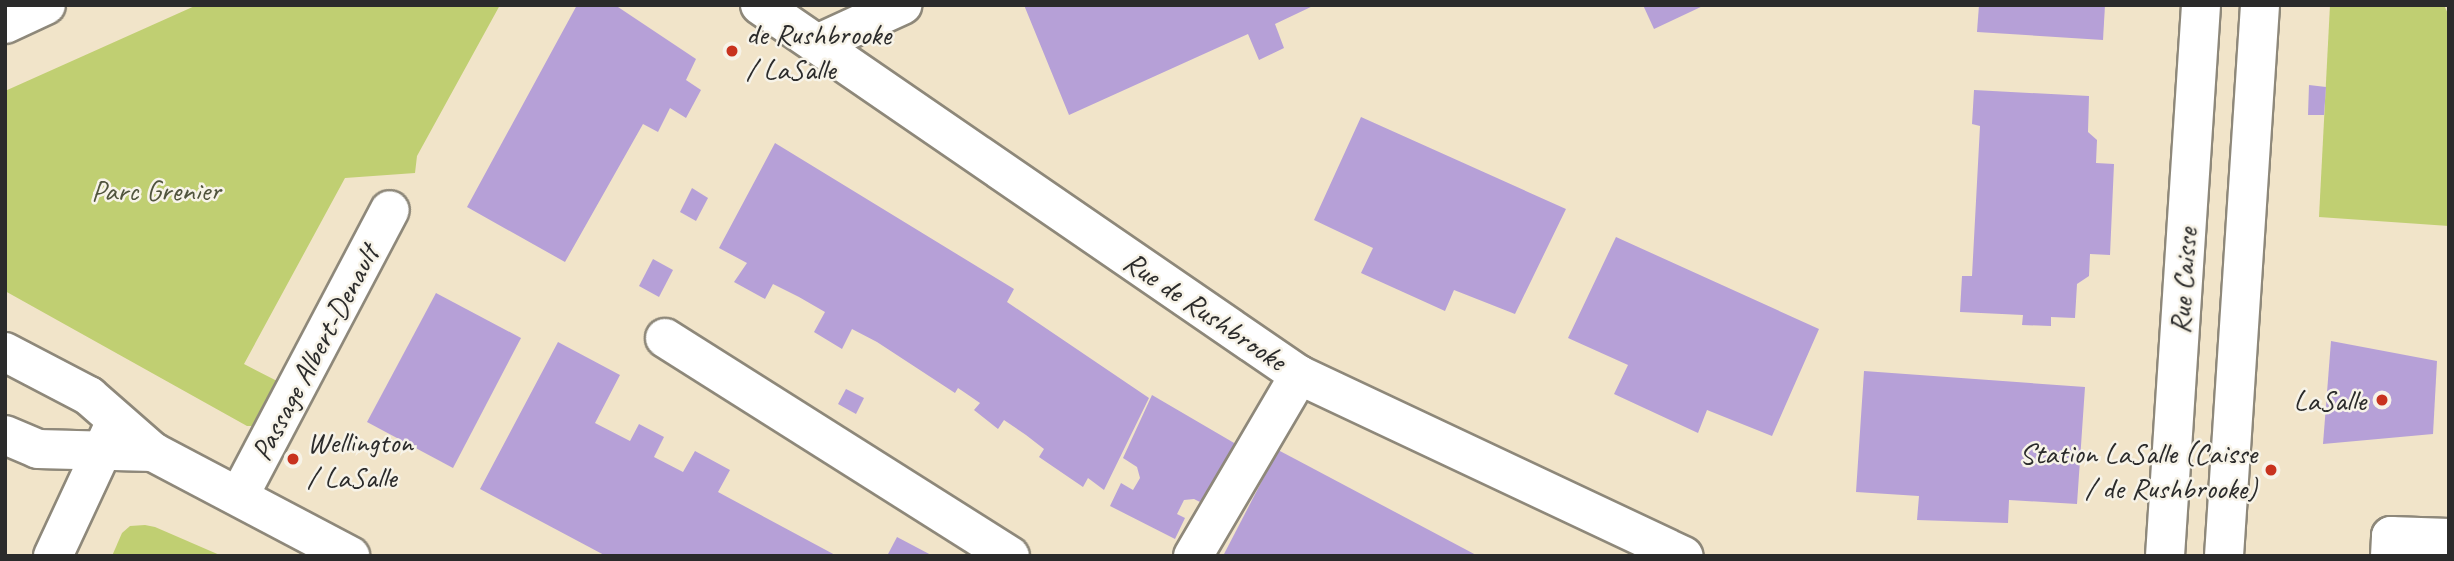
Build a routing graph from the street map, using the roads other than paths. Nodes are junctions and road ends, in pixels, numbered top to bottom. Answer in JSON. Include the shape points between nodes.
{"nodes":[{"id":1,"x":46,"y":5,"type":"edge"},
{"id":2,"x":760,"y":5,"type":"edge"},
{"id":3,"x":902,"y":5,"type":"edge"},
{"id":4,"x":2201,"y":5,"type":"edge"},
{"id":5,"x":2260,"y":5,"type":"edge"},
{"id":6,"x":5,"y":24,"type":"edge"},
{"id":7,"x":817,"y":44,"type":"junction"},
{"id":8,"x":390,"y":211,"type":"dead end"},
{"id":9,"x":665,"y":338,"type":"dead end"},
{"id":10,"x":5,"y":352,"type":"edge"},
{"id":11,"x":1299,"y":375,"type":"junction"},
{"id":12,"x":5,"y":435,"type":"edge"},
{"id":13,"x":108,"y":435,"type":"junction"},
{"id":14,"x":240,"y":496,"type":"junction"},
{"id":15,"x":2449,"y":538,"type":"edge"},
{"id":16,"x":53,"y":556,"type":"edge"},
{"id":17,"x":350,"y":556,"type":"edge"},
{"id":18,"x":1010,"y":556,"type":"edge"},
{"id":19,"x":1194,"y":556,"type":"edge"},
{"id":20,"x":1684,"y":556,"type":"edge"},
{"id":21,"x":2165,"y":556,"type":"edge"},
{"id":22,"x":2224,"y":556,"type":"edge"},
{"id":23,"x":2390,"y":556,"type":"edge"}],
"edges":[{"from":1,"to":6,"type":"street"},
{"from":2,"to":7,"type":"street","name":"Rue de Rushbrooke"},
{"from":3,"to":7,"type":"street"},
{"from":4,"to":21,"type":"street","name":"Rue Caisse"},
{"from":5,"to":22,"type":"street"},
{"from":7,"to":11,"type":"street","name":"Rue de Rushbrooke"},
{"from":8,"to":14,"type":"street","name":"Passage Albert-Denault"},
{"from":9,"to":18,"type":"street"},
{"from":10,"to":13,"type":"street","via":[[89,396]]},
{"from":11,"to":19,"type":"street"},
{"from":11,"to":20,"type":"street","name":"Rue de Rushbrooke"},
{"from":12,"to":13,"type":"street","via":[[38,449]]},
{"from":13,"to":14,"type":"street"},
{"from":13,"to":16,"type":"street"},
{"from":14,"to":17,"type":"street"},
{"from":15,"to":23,"type":"street","via":[[2392,536]]}]}
